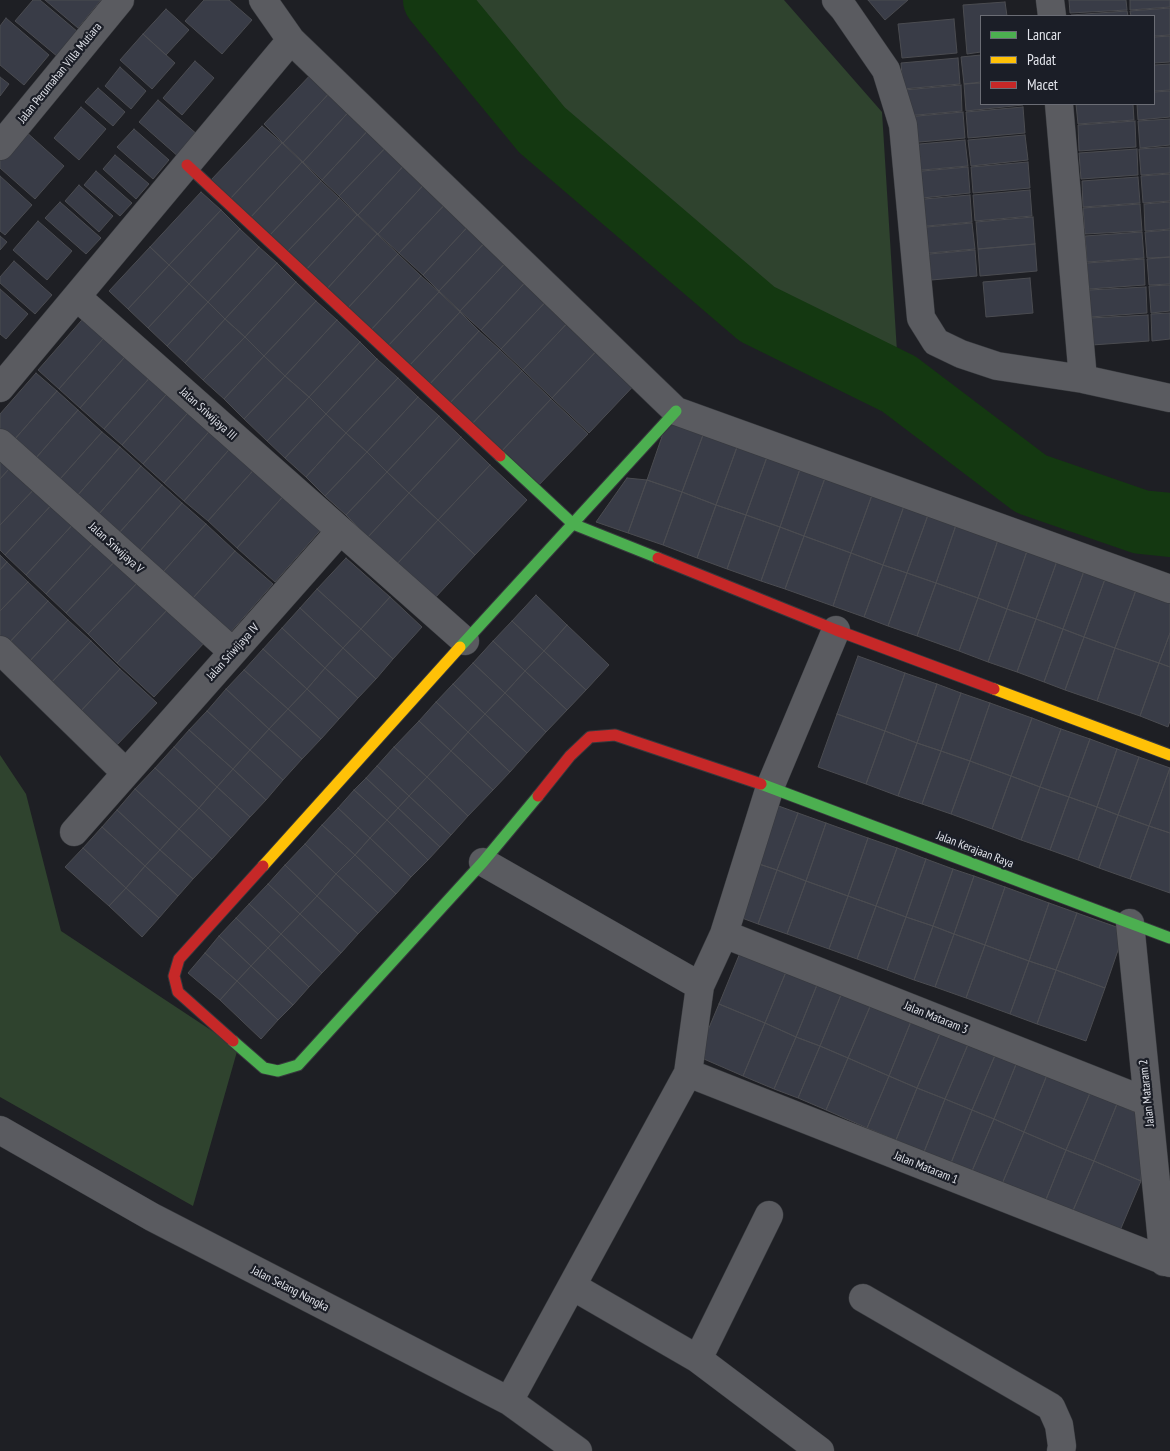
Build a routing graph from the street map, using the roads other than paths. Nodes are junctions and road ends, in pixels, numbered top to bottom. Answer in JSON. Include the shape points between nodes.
{"nodes":[{"id":1,"x":120,"y":0,"type":"edge"},
{"id":2,"x":263,"y":0,"type":"edge"},
{"id":3,"x":836,"y":0,"type":"edge"},
{"id":4,"x":1050,"y":0,"type":"edge"},
{"id":5,"x":1052,"y":15,"type":"edge"},
{"id":6,"x":291,"y":40,"type":"junction"},
{"id":7,"x":1059,"y":105,"type":"edge"},
{"id":8,"x":0,"y":146,"type":"edge"},
{"id":9,"x":187,"y":165,"type":"junction"},
{"id":10,"x":76,"y":297,"type":"junction"},
{"id":11,"x":1083,"y":379,"type":"junction"},
{"id":12,"x":0,"y":388,"type":"edge"},
{"id":13,"x":1170,"y":398,"type":"edge"},
{"id":14,"x":676,"y":410,"type":"junction"},
{"id":15,"x":0,"y":443,"type":"edge"},
{"id":16,"x":573,"y":524,"type":"junction"},
{"id":17,"x":340,"y":531,"type":"junction"},
{"id":18,"x":1170,"y":589,"type":"edge"},
{"id":19,"x":836,"y":630,"type":"junction"},
{"id":20,"x":465,"y":641,"type":"junction"},
{"id":21,"x":0,"y":650,"type":"edge"},
{"id":22,"x":233,"y":652,"type":"junction"},
{"id":23,"x":1170,"y":755,"type":"edge"},
{"id":24,"x":126,"y":773,"type":"junction"},
{"id":25,"x":770,"y":787,"type":"junction"},
{"id":26,"x":74,"y":832,"type":"dead end"},
{"id":27,"x":483,"y":862,"type":"junction"},
{"id":28,"x":1130,"y":923,"type":"junction"},
{"id":29,"x":724,"y":934,"type":"junction"},
{"id":30,"x":1170,"y":938,"type":"edge"},
{"id":31,"x":700,"y":986,"type":"junction"},
{"id":32,"x":688,"y":1074,"type":"junction"},
{"id":33,"x":1148,"y":1102,"type":"junction"},
{"id":34,"x":0,"y":1130,"type":"edge"},
{"id":35,"x":769,"y":1215,"type":"dead end"},
{"id":36,"x":1167,"y":1263,"type":"edge"},
{"id":37,"x":572,"y":1286,"type":"junction"},
{"id":38,"x":863,"y":1298,"type":"dead end"},
{"id":39,"x":698,"y":1359,"type":"junction"},
{"id":40,"x":509,"y":1402,"type":"junction"},
{"id":41,"x":578,"y":1451,"type":"edge"},
{"id":42,"x":820,"y":1451,"type":"edge"},
{"id":43,"x":1061,"y":1451,"type":"edge"}],
"edges":[{"from":1,"to":8,"type":"street","name":"Jalan Perumahan Villa Mutiara"},
{"from":2,"to":6,"type":"street"},
{"from":3,"to":11,"type":"street","via":[[886,70],[902,125],[921,318],[936,342],[997,366]]},
{"from":4,"to":5,"type":"street"},
{"from":6,"to":9,"type":"street"},
{"from":6,"to":14,"type":"street"},
{"from":7,"to":11,"type":"street"},
{"from":9,"to":10,"type":"street"},
{"from":9,"to":16,"type":"street"},
{"from":10,"to":12,"type":"street"},
{"from":10,"to":17,"type":"street","name":"Jalan Sriwijaya III"},
{"from":11,"to":13,"type":"street"},
{"from":14,"to":16,"type":"street","name":"Jalan Kerajaan Raya"},
{"from":14,"to":18,"type":"street"},
{"from":15,"to":22,"type":"street","name":"Jalan Sriwijaya V"},
{"from":16,"to":19,"type":"street"},
{"from":16,"to":20,"type":"street","name":"Jalan Kerajaan Raya"},
{"from":17,"to":20,"type":"street","name":"Jalan Sriwijaya III"},
{"from":17,"to":22,"type":"street","name":"Jalan Sriwijaya IV"},
{"from":19,"to":23,"type":"street"},
{"from":19,"to":25,"type":"street"},
{"from":20,"to":27,"type":"street","name":"Jalan Kerajaan Raya","via":[[179,959],[174,976],[178,992],[264,1068],[278,1071],[298,1065]]},
{"from":21,"to":24,"type":"street"},
{"from":22,"to":24,"type":"street","name":"Jalan Sriwijaya IV"},
{"from":24,"to":26,"type":"street","name":"Jalan Sriwijaya IV"},
{"from":25,"to":27,"type":"street","name":"Jalan Kerajaan Raya","via":[[615,735],[590,737],[570,756]]},
{"from":25,"to":28,"type":"street","name":"Jalan Kerajaan Raya"},
{"from":25,"to":29,"type":"street"},
{"from":27,"to":31,"type":"street"},
{"from":28,"to":30,"type":"street","name":"Jalan Kerajaan Raya"},
{"from":28,"to":33,"type":"street","name":"Jalan Mataram 2"},
{"from":29,"to":31,"type":"street"},
{"from":29,"to":33,"type":"street","name":"Jalan Mataram 3"},
{"from":31,"to":32,"type":"street"},
{"from":32,"to":36,"type":"street","name":"Jalan Mataram 1"},
{"from":32,"to":37,"type":"street"},
{"from":33,"to":36,"type":"street","name":"Jalan Mataram 2"},
{"from":34,"to":40,"type":"street","name":"Jalan Selang Nangka","via":[[152,1217]]},
{"from":35,"to":39,"type":"street"},
{"from":37,"to":39,"type":"street"},
{"from":37,"to":40,"type":"street"},
{"from":38,"to":43,"type":"street","via":[[1051,1407],[1059,1425]]},
{"from":39,"to":42,"type":"street"},
{"from":40,"to":41,"type":"street","name":"Jalan Selang Nangka"}]}
